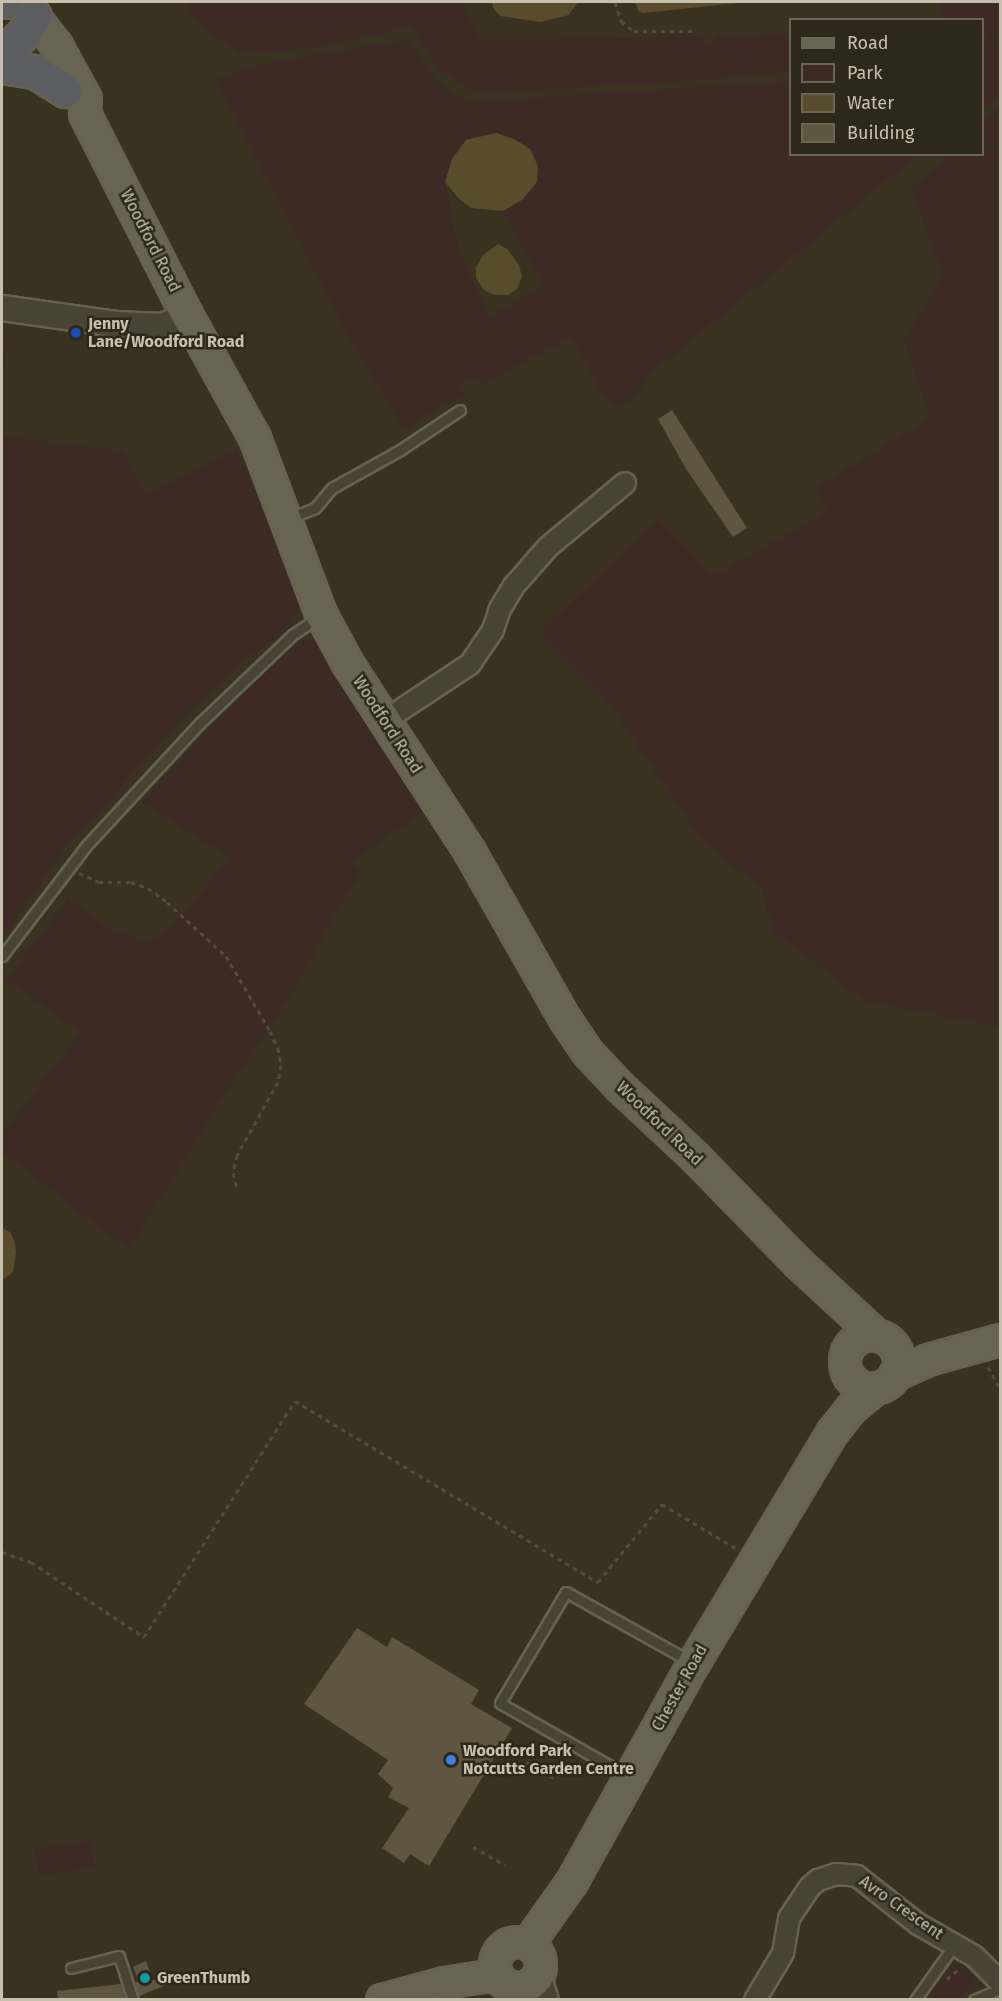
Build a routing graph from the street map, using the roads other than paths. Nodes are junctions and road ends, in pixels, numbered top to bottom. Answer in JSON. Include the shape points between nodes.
{"nodes":[{"id":1,"x":17,"y":11,"type":"edge"},
{"id":2,"x":2,"y":56,"type":"edge"},
{"id":3,"x":2,"y":67,"type":"edge"},
{"id":4,"x":75,"y":102,"type":"junction"},
{"id":5,"x":2,"y":308,"type":"edge"},
{"id":6,"x":187,"y":315,"type":"junction"},
{"id":7,"x":460,"y":410,"type":"dead end"},
{"id":8,"x":625,"y":483,"type":"dead end"},
{"id":9,"x":287,"y":518,"type":"junction"},
{"id":10,"x":321,"y":614,"type":"junction"},
{"id":11,"x":384,"y":721,"type":"junction"},
{"id":12,"x":2,"y":956,"type":"edge"},
{"id":13,"x":798,"y":1263,"type":"junction"},
{"id":14,"x":883,"y":1339,"type":"junction"},
{"id":15,"x":988,"y":1343,"type":"edge"},
{"id":16,"x":845,"y":1362,"type":"junction"},
{"id":17,"x":886,"y":1382,"type":"junction"},
{"id":18,"x":833,"y":1432,"type":"junction"},
{"id":19,"x":694,"y":1663,"type":"junction"},
{"id":20,"x":631,"y":1778,"type":"junction"},
{"id":21,"x":528,"y":1944,"type":"junction"},
{"id":22,"x":955,"y":1944,"type":"junction"},
{"id":23,"x":72,"y":1968,"type":"dead end"},
{"id":24,"x":997,"y":1969,"type":"edge"},
{"id":25,"x":549,"y":1983,"type":"edge"},
{"id":26,"x":507,"y":1987,"type":"edge"},
{"id":27,"x":1000,"y":1989,"type":"edge"},
{"id":28,"x":133,"y":2000,"type":"edge"},
{"id":29,"x":382,"y":2000,"type":"edge"},
{"id":30,"x":755,"y":2000,"type":"edge"},
{"id":31,"x":915,"y":2000,"type":"edge"},
{"id":32,"x":974,"y":2000,"type":"edge"}],
"edges":[{"from":1,"to":2,"type":"highway"},
{"from":1,"to":4,"type":"main road","name":"Woodford Road","via":[[50,33],[86,99]]},
{"from":3,"to":4,"type":"highway","via":[[36,72]]},
{"from":4,"to":6,"type":"main road","name":"Woodford Road"},
{"from":5,"to":6,"type":"street","via":[[128,325],[163,326]]},
{"from":6,"to":9,"type":"main road","name":"Woodford Road","via":[[255,438]]},
{"from":7,"to":9,"type":"lane","via":[[332,488],[315,508]]},
{"from":8,"to":11,"type":"street","via":[[548,547],[513,587],[493,630],[470,664]]},
{"from":9,"to":10,"type":"main road","name":"Woodford Road"},
{"from":10,"to":11,"type":"main road","name":"Woodford Road"},
{"from":10,"to":12,"type":"lane","via":[[292,635],[200,723],[71,866]]},
{"from":11,"to":13,"type":"main road","name":"Woodford Road","via":[[470,852],[588,1053]]},
{"from":13,"to":14,"type":"main road","name":"Woodford Road"},
{"from":13,"to":16,"type":"main road","name":"Woodford Road","via":[[840,1337]]},
{"from":14,"to":15,"type":"main road","name":"Chester Road","via":[[910,1347]]},
{"from":14,"to":16,"type":"main road","via":[[861,1338],[854,1342]]},
{"from":14,"to":17,"type":"main road","via":[[898,1358]]},
{"from":15,"to":17,"type":"main road","name":"Chester Road","via":[[928,1360]]},
{"from":16,"to":17,"type":"main road","via":[[853,1382],[868,1389]]},
{"from":16,"to":18,"type":"main road","name":"Chester Road","via":[[843,1392]]},
{"from":17,"to":18,"type":"main road","name":"Chester Road","via":[[852,1408]]},
{"from":18,"to":19,"type":"main road","name":"Chester Road"},
{"from":19,"to":20,"type":"main road","name":"Chester Road"},
{"from":19,"to":20,"type":"lane","via":[[566,1592],[500,1703]]},
{"from":20,"to":21,"type":"main road","name":"Chester Road","via":[[572,1882]]},
{"from":21,"to":25,"type":"main road","via":[[540,1957]]},
{"from":21,"to":26,"type":"main road","via":[[513,1942],[496,1959]]},
{"from":22,"to":24,"type":"street","name":"Avro Crescent"},
{"from":22,"to":30,"type":"street","name":"Avro Crescent","via":[[918,1924],[857,1876],[827,1876],[810,1887],[789,1918],[783,1953]]},
{"from":22,"to":31,"type":"lane"},
{"from":23,"to":28,"type":"lane","via":[[119,1956]]},
{"from":25,"to":26,"type":"main road"},
{"from":26,"to":29,"type":"main road","via":[[444,1983]]},
{"from":27,"to":32,"type":"lane"}]}
